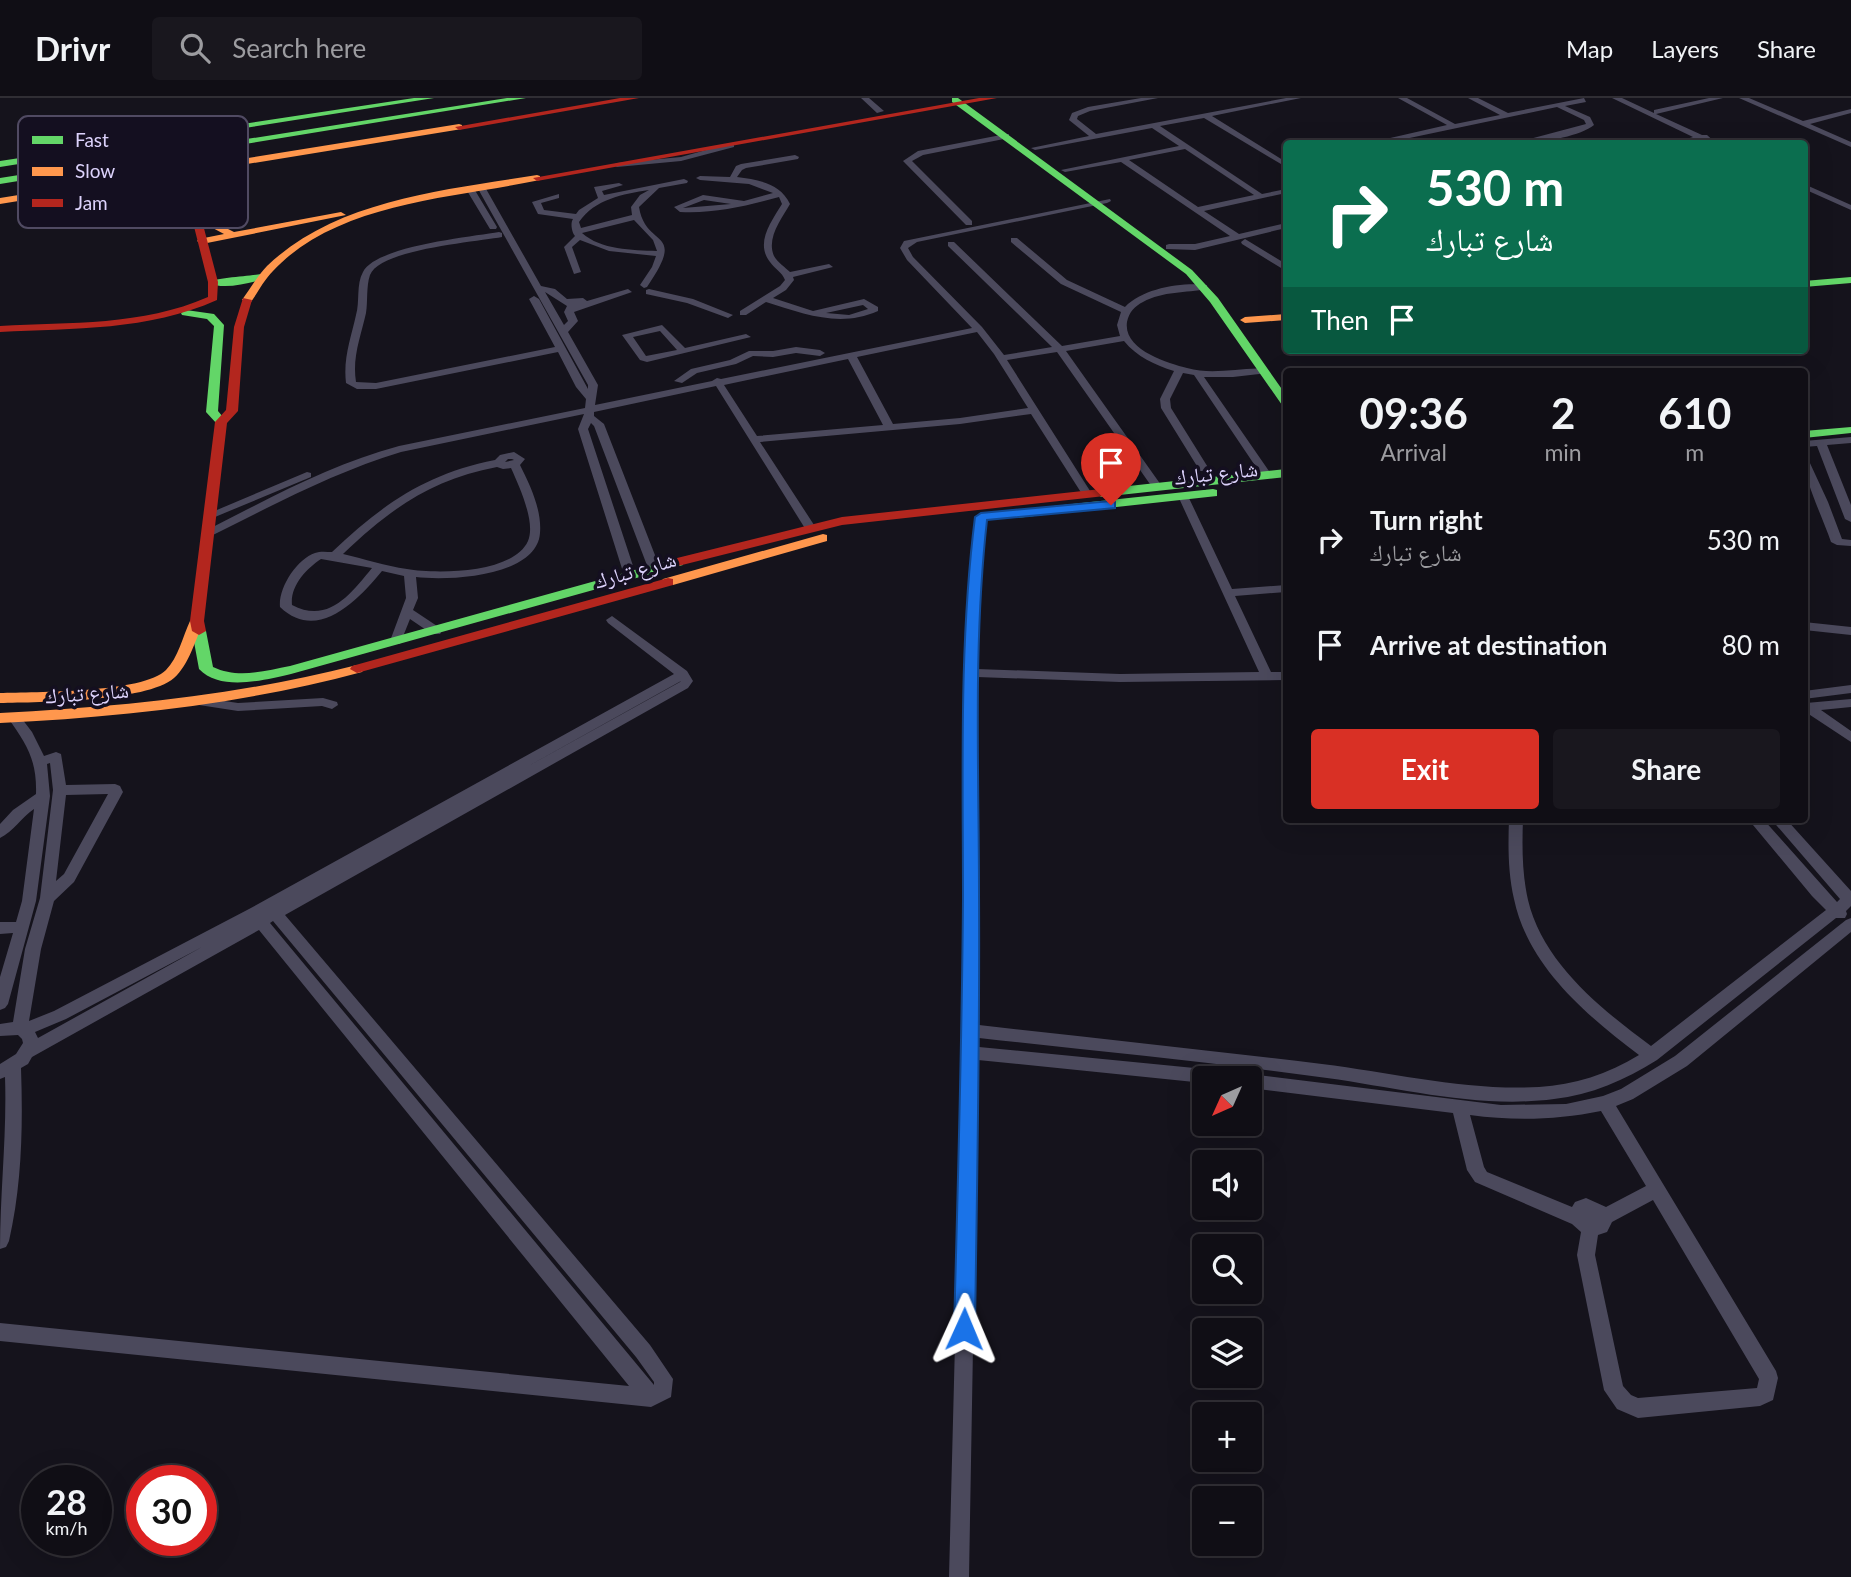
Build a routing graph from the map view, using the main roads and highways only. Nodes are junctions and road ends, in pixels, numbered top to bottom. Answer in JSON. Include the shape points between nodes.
{"nodes":[{"id":1,"x":430,"y":98,"type":"edge"},
{"id":2,"x":475,"y":98,"type":"edge"},
{"id":3,"x":522,"y":98,"type":"edge"},
{"id":4,"x":635,"y":98,"type":"edge"},
{"id":5,"x":988,"y":99,"type":"edge"},
{"id":6,"x":957,"y":100,"type":"edge"},
{"id":7,"x":248,"y":126,"type":"edge"},
{"id":8,"x":814,"y":126,"type":"junction"},
{"id":9,"x":248,"y":134,"type":"edge"},
{"id":10,"x":248,"y":142,"type":"edge"},
{"id":11,"x":248,"y":160,"type":"edge"},
{"id":12,"x":18,"y":161,"type":"edge"},
{"id":13,"x":0,"y":164,"type":"edge"},
{"id":14,"x":18,"y":170,"type":"edge"},
{"id":15,"x":0,"y":173,"type":"edge"},
{"id":16,"x":18,"y":178,"type":"edge"},
{"id":17,"x":0,"y":181,"type":"edge"},
{"id":18,"x":18,"y":198,"type":"edge"},
{"id":19,"x":1098,"y":199,"type":"junction"},
{"id":20,"x":0,"y":201,"type":"edge"},
{"id":21,"x":360,"y":212,"type":"junction"},
{"id":22,"x":288,"y":226,"type":"junction"},
{"id":23,"x":198,"y":228,"type":"edge"},
{"id":24,"x":218,"y":228,"type":"edge"},
{"id":25,"x":233,"y":235,"type":"junction"},
{"id":26,"x":202,"y":241,"type":"junction"},
{"id":27,"x":308,"y":241,"type":"junction"},
{"id":28,"x":1185,"y":253,"type":"junction"},
{"id":29,"x":1851,"y":271,"type":"edge"},
{"id":30,"x":1808,"y":275,"type":"edge"},
{"id":31,"x":261,"y":277,"type":"junction"},
{"id":32,"x":1851,"y":280,"type":"edge"},
{"id":33,"x":213,"y":282,"type":"junction"},
{"id":34,"x":1808,"y":284,"type":"edge"},
{"id":35,"x":171,"y":313,"type":"junction"},
{"id":36,"x":1283,"y":318,"type":"edge"},
{"id":37,"x":1249,"y":325,"type":"junction"},
{"id":38,"x":1283,"y":328,"type":"edge"},
{"id":39,"x":0,"y":329,"type":"edge"},
{"id":40,"x":1283,"y":377,"type":"edge"},
{"id":41,"x":1283,"y":398,"type":"edge"},
{"id":42,"x":1851,"y":419,"type":"edge"},
{"id":43,"x":220,"y":422,"type":"junction"},
{"id":44,"x":1808,"y":424,"type":"edge"},
{"id":45,"x":1851,"y":430,"type":"edge"},
{"id":46,"x":1808,"y":435,"type":"edge"},
{"id":47,"x":1283,"y":472,"type":"edge"},
{"id":48,"x":1211,"y":480,"type":"junction"},
{"id":49,"x":1283,"y":485,"type":"edge"},
{"id":50,"x":776,"y":543,"type":"junction"},
{"id":51,"x":680,"y":569,"type":"junction"},
{"id":52,"x":532,"y":611,"type":"junction"},
{"id":53,"x":197,"y":621,"type":"junction"},
{"id":54,"x":0,"y":698,"type":"edge"},
{"id":55,"x":7,"y":718,"type":"edge"}],
"edges":[{"from":1,"to":7,"type":"main road"},
{"from":2,"to":9,"type":"main road"},
{"from":3,"to":10,"type":"main road"},
{"from":4,"to":11,"type":"main road"},
{"from":5,"to":6,"type":"main road"},
{"from":5,"to":19,"type":"main road","via":[[982,107],[988,114]]},
{"from":6,"to":8,"type":"main road"},
{"from":6,"to":8,"type":"main road"},
{"from":6,"to":19,"type":"main road"},
{"from":8,"to":21,"type":"main road"},
{"from":8,"to":21,"type":"main road","via":[[421,190]]},
{"from":12,"to":13,"type":"main road"},
{"from":14,"to":15,"type":"main road"},
{"from":16,"to":17,"type":"main road"},
{"from":18,"to":20,"type":"main road"},
{"from":19,"to":28,"type":"main road"},
{"from":21,"to":22,"type":"main road"},
{"from":21,"to":27,"type":"main road"},
{"from":22,"to":25,"type":"main road"},
{"from":22,"to":27,"type":"main road","via":[[305,232]]},
{"from":23,"to":26,"type":"main road"},
{"from":24,"to":25,"type":"main road"},
{"from":25,"to":26,"type":"main road"},
{"from":26,"to":33,"type":"main road"},
{"from":27,"to":31,"type":"main road"},
{"from":28,"to":37,"type":"main road"},
{"from":28,"to":41,"type":"main road"},
{"from":29,"to":30,"type":"main road"},
{"from":31,"to":33,"type":"main road"},
{"from":31,"to":43,"type":"main road","via":[[242,310],[232,411]]},
{"from":32,"to":34,"type":"main road"},
{"from":33,"to":35,"type":"main road","via":[[215,295],[209,301]]},
{"from":35,"to":39,"type":"main road"},
{"from":35,"to":43,"type":"main road","via":[[204,314],[218,321],[212,412]]},
{"from":36,"to":37,"type":"main road"},
{"from":37,"to":38,"type":"main road"},
{"from":37,"to":40,"type":"main road"},
{"from":42,"to":44,"type":"main road"},
{"from":43,"to":53,"type":"main road"},
{"from":45,"to":46,"type":"main road"},
{"from":47,"to":48,"type":"main road","name":"شارع تبارك"},
{"from":48,"to":49,"type":"main road","name":"شارع تبارك"},
{"from":48,"to":50,"type":"main road","name":"شارع تبارك","via":[[842,521]]},
{"from":48,"to":50,"type":"main road","name":"شارع تبارك","via":[[1183,496]]},
{"from":50,"to":51,"type":"main road","name":"شارع تبارك"},
{"from":51,"to":52,"type":"main road","name":"شارع تبارك"},
{"from":51,"to":52,"type":"main road","name":"شارع تبارك","via":[[654,568]]},
{"from":52,"to":53,"type":"main road","name":"شارع تبارك","via":[[396,640],[291,670],[229,679],[206,669]]},
{"from":52,"to":55,"type":"main road","name":"شارع تبارك","via":[[302,685],[204,702]]},
{"from":53,"to":54,"type":"main road","name":"شارع تبارك","via":[[162,681]]}]}
